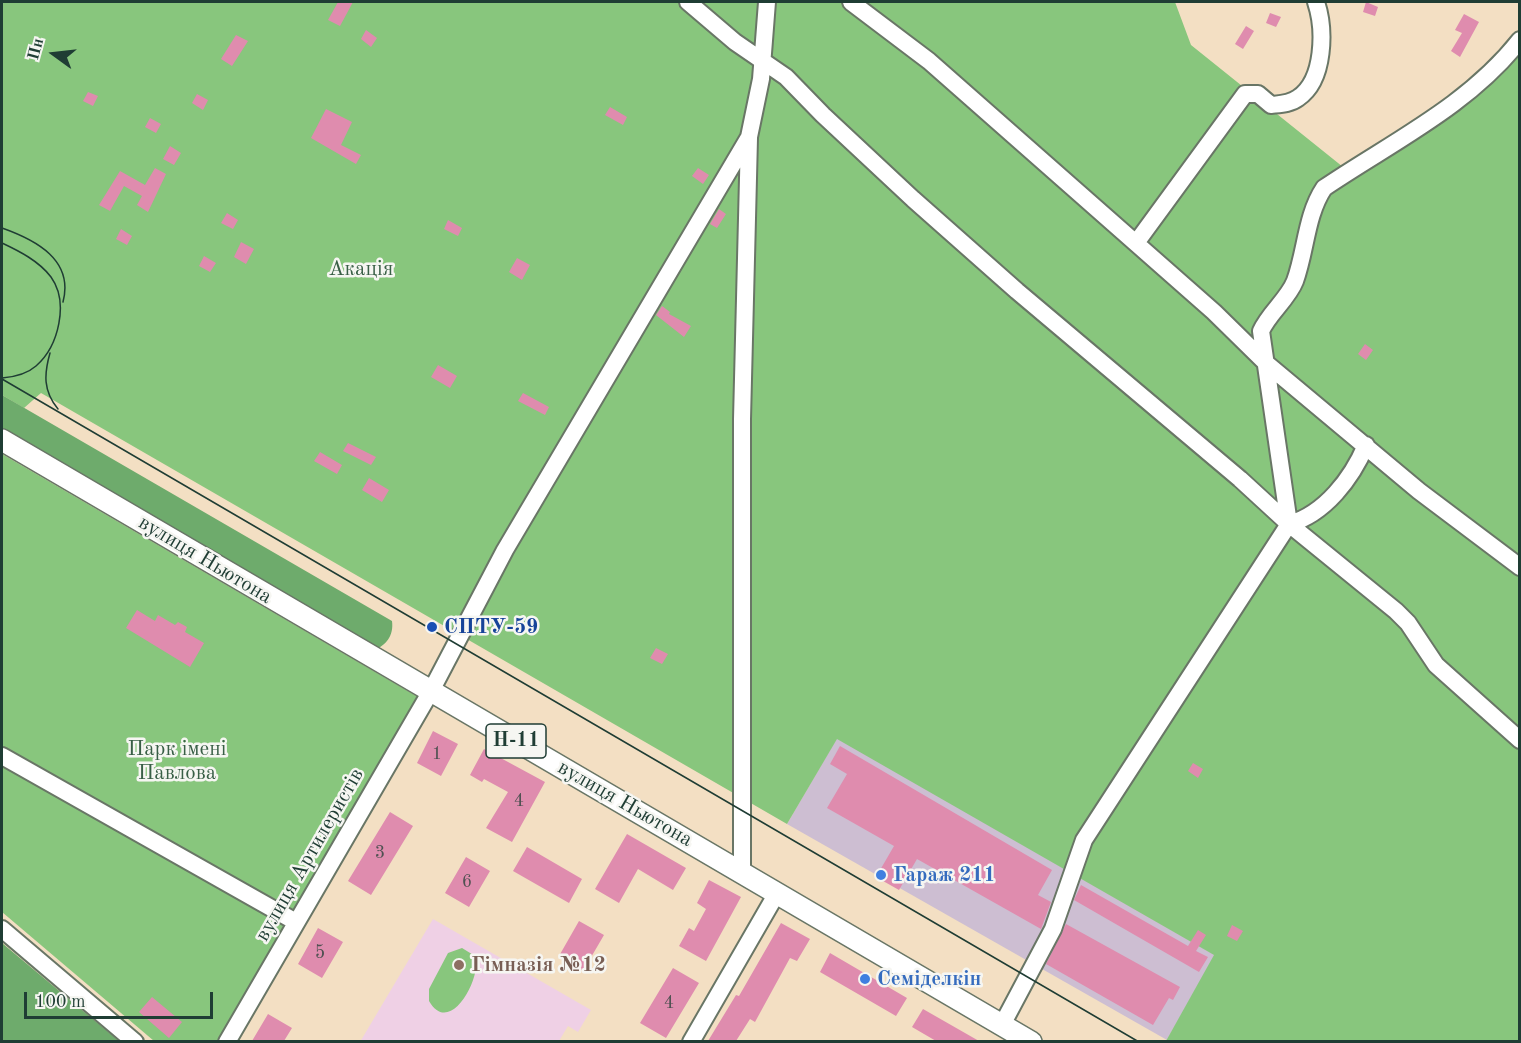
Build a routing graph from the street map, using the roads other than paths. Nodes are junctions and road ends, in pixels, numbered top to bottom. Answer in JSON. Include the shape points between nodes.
{"nodes":[{"id":1,"x":688,"y":2,"type":"edge"},
{"id":2,"x":767,"y":2,"type":"edge"},
{"id":3,"x":852,"y":2,"type":"edge"},
{"id":4,"x":1316,"y":2,"type":"edge"},
{"id":5,"x":1520,"y":40,"type":"edge"},
{"id":6,"x":763,"y":61,"type":"junction"},
{"id":7,"x":749,"y":137,"type":"junction"},
{"id":8,"x":1136,"y":243,"type":"junction"},
{"id":9,"x":1267,"y":364,"type":"junction"},
{"id":10,"x":2,"y":440,"type":"edge"},
{"id":11,"x":1366,"y":445,"type":"junction"},
{"id":12,"x":1289,"y":524,"type":"junction"},
{"id":13,"x":1520,"y":567,"type":"edge"},
{"id":14,"x":431,"y":691,"type":"junction"},
{"id":15,"x":1520,"y":740,"type":"edge"},
{"id":16,"x":2,"y":756,"type":"edge"},
{"id":17,"x":742,"y":873,"type":"junction"},
{"id":18,"x":777,"y":893,"type":"junction"},
{"id":19,"x":296,"y":922,"type":"junction"},
{"id":20,"x":2,"y":928,"type":"edge"},
{"id":21,"x":1002,"y":1025,"type":"junction"},
{"id":22,"x":135,"y":1041,"type":"edge"},
{"id":23,"x":227,"y":1041,"type":"edge"},
{"id":24,"x":691,"y":1041,"type":"edge"},
{"id":25,"x":1031,"y":1041,"type":"edge"}],
"edges":[{"from":1,"to":6,"type":"street"},
{"from":2,"to":6,"type":"street"},
{"from":3,"to":8,"type":"street","via":[[929,62]]},
{"from":4,"to":8,"type":"street","via":[[1320,14],[1319,62],[1305,91],[1287,104],[1271,105],[1252,92],[1243,96]]},
{"from":5,"to":9,"type":"street","via":[[1504,60],[1422,128],[1324,188],[1315,202],[1294,284],[1261,331]]},
{"from":6,"to":7,"type":"street"},
{"from":6,"to":12,"type":"street","via":[[786,77],[823,116],[1000,276]]},
{"from":7,"to":14,"type":"street","name":"вулиця Артилеристів","via":[[505,550]]},
{"from":7,"to":17,"type":"street","via":[[742,419]]},
{"from":8,"to":9,"type":"street"},
{"from":9,"to":11,"type":"street"},
{"from":9,"to":12,"type":"street"},
{"from":10,"to":14,"type":"main road","name":"вулиця Ньютона","number":"Н-11"},
{"from":11,"to":12,"type":"street","via":[[1334,496],[1316,511]]},
{"from":11,"to":13,"type":"street","via":[[1419,491]]},
{"from":12,"to":15,"type":"street","via":[[1396,611],[1436,665]]},
{"from":12,"to":21,"type":"street","via":[[1084,840],[1053,929]]},
{"from":14,"to":17,"type":"main road","name":"вулиця Ньютона","number":"Н-11"},
{"from":14,"to":19,"type":"street","name":"вулиця Артилеристів"},
{"from":16,"to":19,"type":"street"},
{"from":17,"to":18,"type":"main road","name":"вулиця Ньютона","number":"Н-11"},
{"from":18,"to":21,"type":"main road","name":"вулиця Ньютона","number":"Н-11"},
{"from":18,"to":24,"type":"street"},
{"from":19,"to":23,"type":"street","name":"вулиця Артилеристів"},
{"from":20,"to":22,"type":"street"},
{"from":21,"to":25,"type":"main road","name":"вулиця Ньютона","number":"Н-11"}]}
